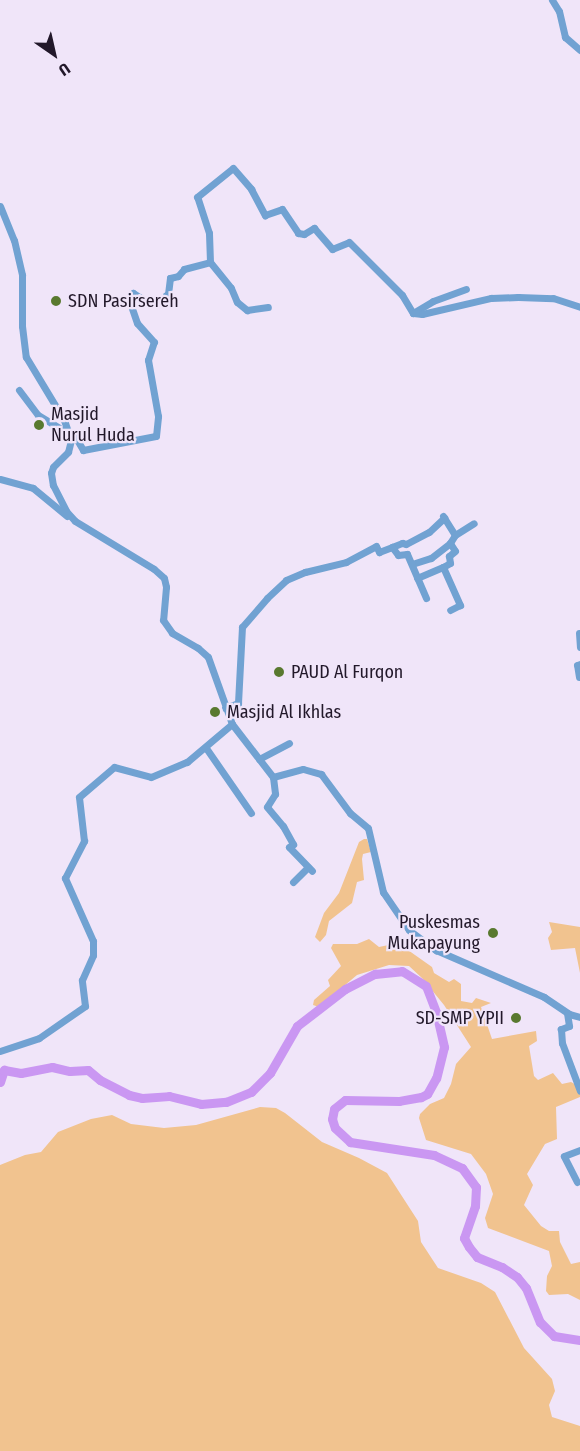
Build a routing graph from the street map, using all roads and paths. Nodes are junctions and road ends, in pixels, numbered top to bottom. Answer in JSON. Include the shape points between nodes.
{"nodes":[{"id":1,"x":552,"y":0,"type":"edge"},
{"id":2,"x":580,"y":50,"type":"edge"},
{"id":3,"x":0,"y":206,"type":"edge"},
{"id":4,"x":210,"y":262,"type":"junction"},
{"id":5,"x":466,"y":289,"type":"dead end"},
{"id":6,"x":580,"y":306,"type":"edge"},
{"id":7,"x":268,"y":307,"type":"dead end"},
{"id":8,"x":413,"y":313,"type":"junction"},
{"id":9,"x":19,"y":390,"type":"dead end"},
{"id":10,"x":70,"y":434,"type":"junction"},
{"id":11,"x":0,"y":479,"type":"edge"},
{"id":12,"x":72,"y":518,"type":"junction"},
{"id":13,"x":474,"y":523,"type":"dead end"},
{"id":14,"x":455,"y":536,"type":"junction"},
{"id":15,"x":450,"y":543,"type":"junction"},
{"id":16,"x":392,"y":547,"type":"junction"},
{"id":17,"x":412,"y":564,"type":"junction"},
{"id":18,"x":443,"y":567,"type":"junction"},
{"id":19,"x":417,"y":578,"type":"junction"},
{"id":20,"x":426,"y":598,"type":"dead end"},
{"id":21,"x":450,"y":610,"type":"dead end"},
{"id":22,"x":579,"y":633,"type":"edge"},
{"id":23,"x":580,"y":649,"type":"edge"},
{"id":24,"x":580,"y":664,"type":"edge"},
{"id":25,"x":579,"y":676,"type":"edge"},
{"id":26,"x":225,"y":708,"type":"junction"},
{"id":27,"x":232,"y":724,"type":"junction"},
{"id":28,"x":290,"y":743,"type":"dead end"},
{"id":29,"x":206,"y":748,"type":"junction"},
{"id":30,"x":259,"y":759,"type":"junction"},
{"id":31,"x":273,"y":777,"type":"junction"},
{"id":32,"x":251,"y":813,"type":"dead end"},
{"id":33,"x":293,"y":882,"type":"dead end"},
{"id":34,"x":567,"y":1013,"type":"junction"},
{"id":35,"x":580,"y":1017,"type":"edge"},
{"id":36,"x":0,"y":1051,"type":"edge"},
{"id":37,"x":580,"y":1091,"type":"edge"},
{"id":38,"x":580,"y":1150,"type":"edge"},
{"id":39,"x":576,"y":1182,"type":"dead end"}],
"edges":[{"from":1,"to":2,"type":"street","via":[[565,37]]},
{"from":3,"to":10,"type":"street","via":[[14,240],[22,275],[26,357]]},
{"from":4,"to":7,"type":"street","via":[[237,302],[248,310]]},
{"from":4,"to":8,"type":"street","via":[[209,233],[197,197],[233,168],[251,189],[265,215],[282,209],[298,233],[314,228],[332,249],[349,242],[402,295]]},
{"from":4,"to":10,"type":"street","via":[[184,269],[170,278],[168,294],[160,299],[146,302],[134,293],[131,295],[137,323],[154,342],[148,360],[158,416],[157,435],[83,450]]},
{"from":5,"to":8,"type":"street"},
{"from":6,"to":8,"type":"street","via":[[552,298],[491,298]]},
{"from":9,"to":10,"type":"street","via":[[41,418]]},
{"from":10,"to":12,"type":"street","via":[[70,448],[53,467],[51,479]]},
{"from":11,"to":12,"type":"street","via":[[33,488]]},
{"from":12,"to":26,"type":"street","via":[[164,578],[163,620],[172,633],[208,657]]},
{"from":13,"to":14,"type":"street"},
{"from":14,"to":15,"type":"street"},
{"from":14,"to":16,"type":"street","via":[[443,517],[429,531]]},
{"from":15,"to":17,"type":"street","via":[[431,558]]},
{"from":15,"to":18,"type":"street","via":[[455,551],[449,556],[450,563]]},
{"from":16,"to":17,"type":"street","via":[[398,555],[407,554]]},
{"from":16,"to":26,"type":"street","via":[[379,552],[376,546],[346,562],[301,574],[275,589],[242,627],[238,703]]},
{"from":17,"to":19,"type":"street"},
{"from":18,"to":19,"type":"street"},
{"from":18,"to":21,"type":"street","via":[[460,605]]},
{"from":19,"to":20,"type":"street"},
{"from":22,"to":23,"type":"street"},
{"from":24,"to":25,"type":"street"},
{"from":26,"to":27,"type":"street"},
{"from":27,"to":29,"type":"street"},
{"from":27,"to":30,"type":"street"},
{"from":28,"to":30,"type":"street"},
{"from":29,"to":32,"type":"street"},
{"from":29,"to":36,"type":"street","via":[[187,762],[151,777],[114,767],[79,797],[84,841],[65,878],[93,941],[93,955],[81,983],[84,1007],[39,1038]]},
{"from":30,"to":31,"type":"street"},
{"from":31,"to":33,"type":"street","via":[[275,794],[267,807],[286,833],[292,844],[289,847],[310,869]]},
{"from":31,"to":34,"type":"street","via":[[303,769],[321,774],[350,813],[368,828],[383,892],[419,939],[544,997]]},
{"from":34,"to":35,"type":"street"},
{"from":34,"to":37,"type":"street","via":[[569,1026],[561,1029],[562,1043]]},
{"from":38,"to":39,"type":"street","via":[[564,1156]]}]}
